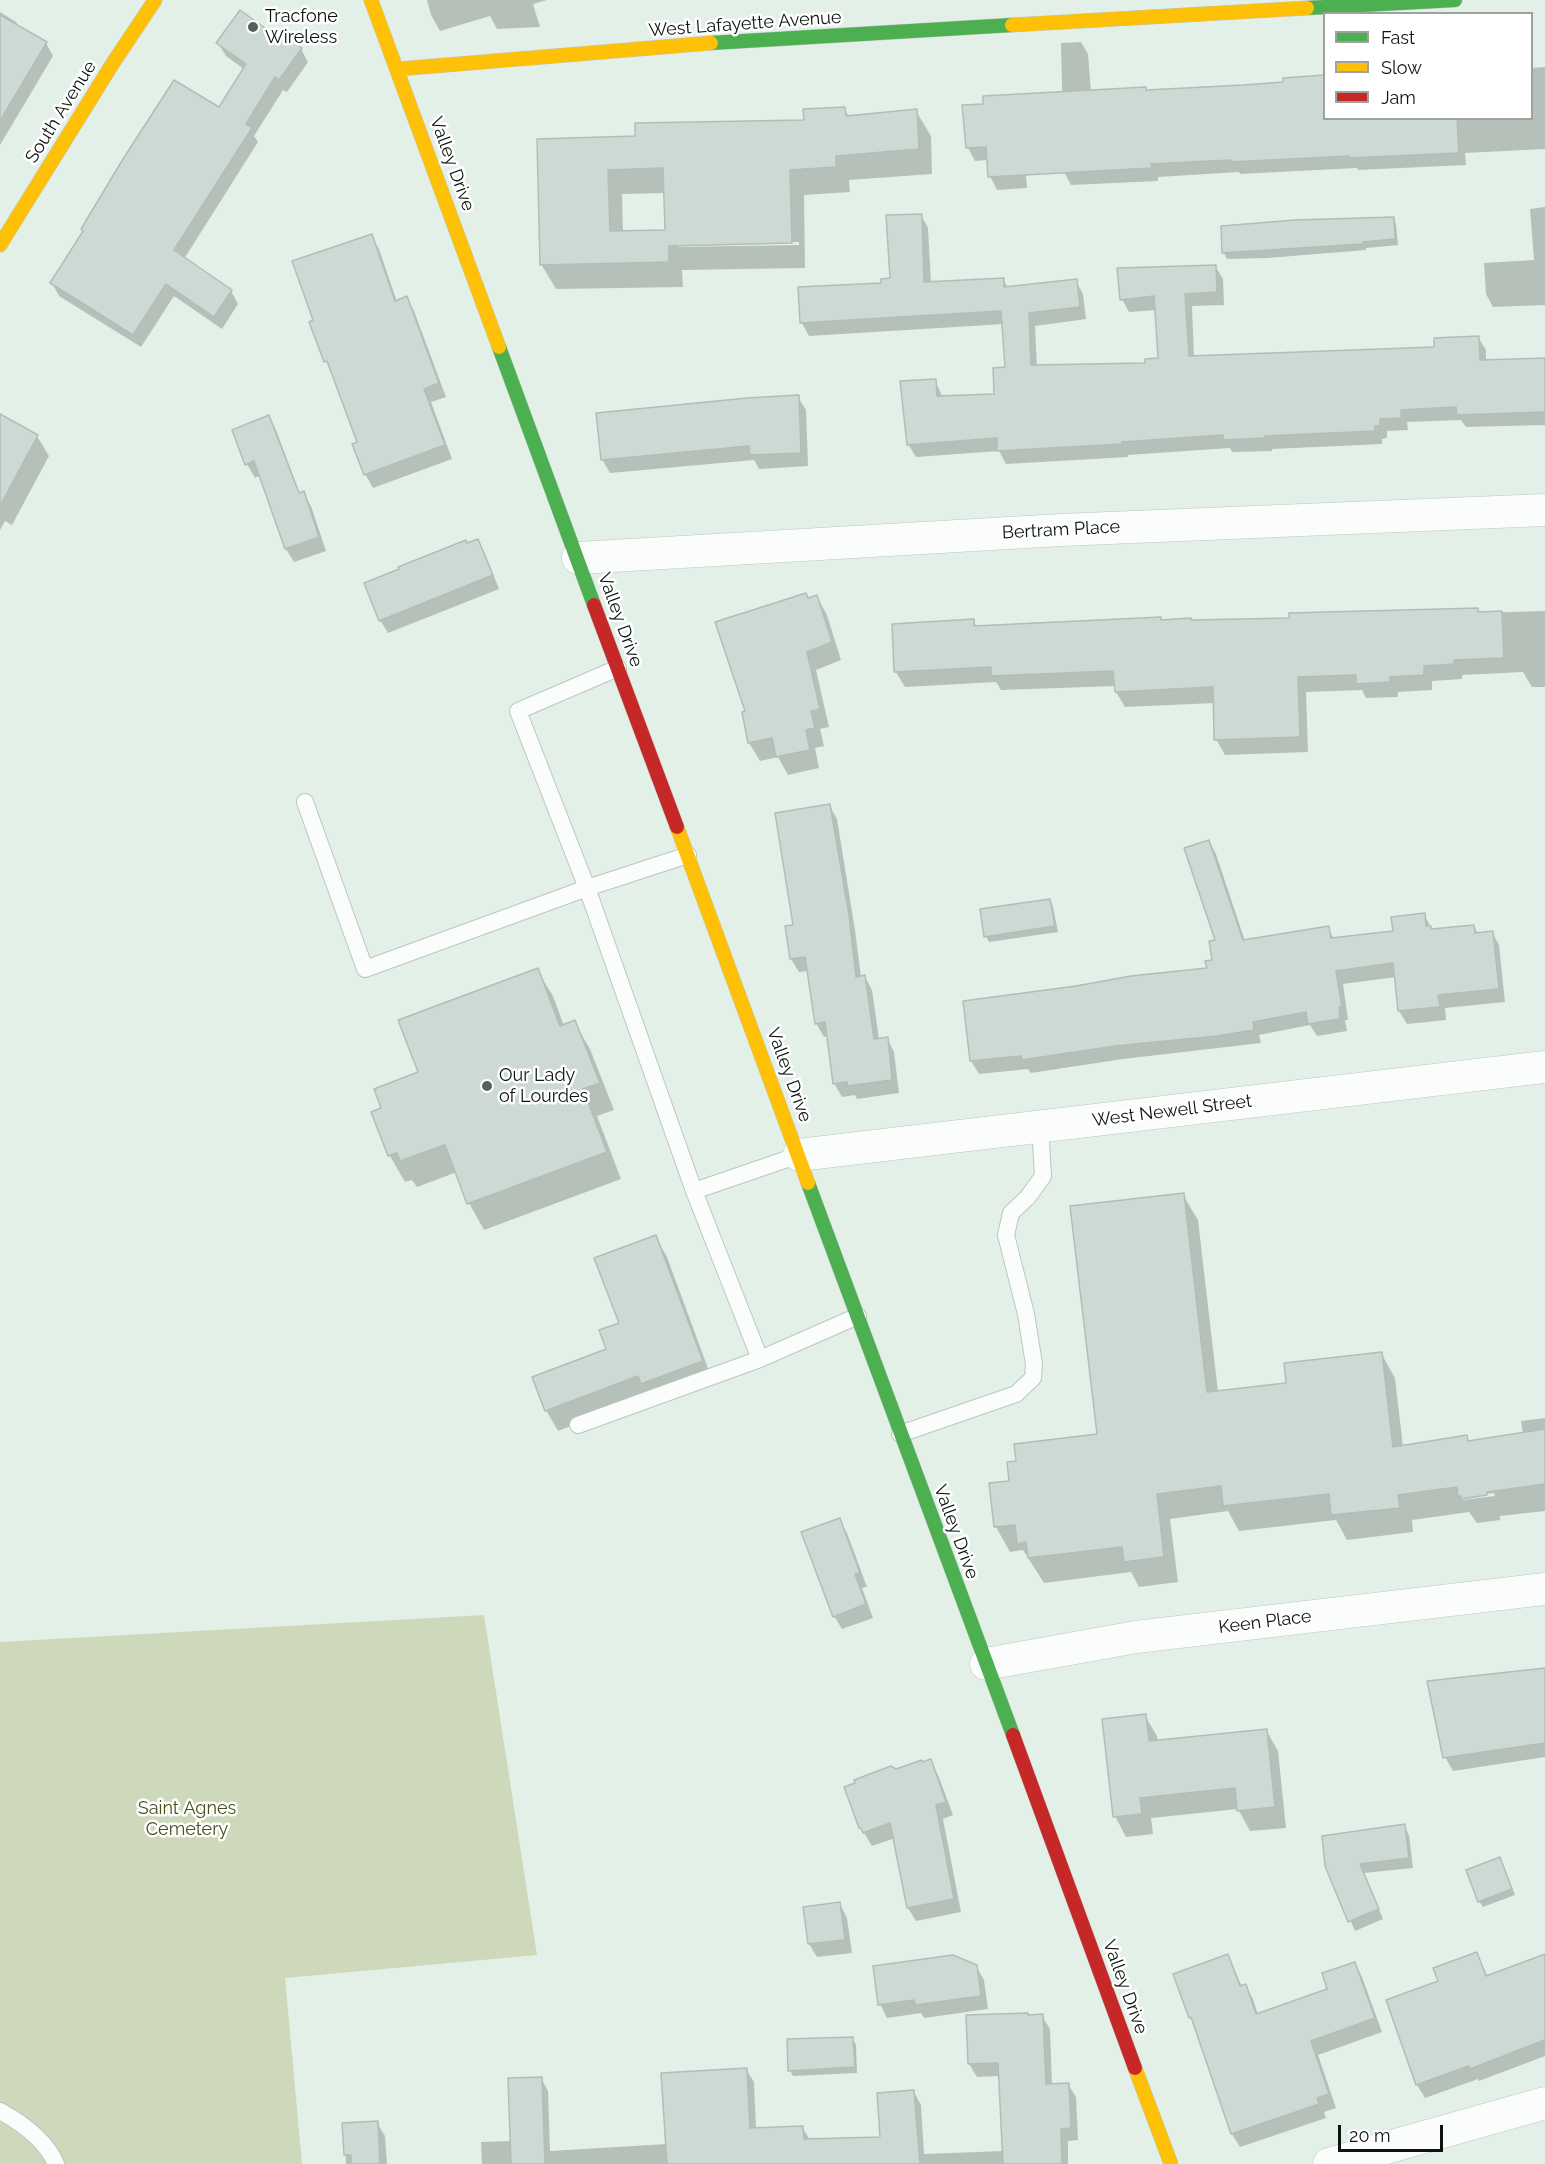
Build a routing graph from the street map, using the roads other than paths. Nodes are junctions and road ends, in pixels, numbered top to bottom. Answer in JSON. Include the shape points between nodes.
{"nodes":[{"id":1,"x":155,"y":0,"type":"edge"},
{"id":2,"x":371,"y":0,"type":"edge"},
{"id":3,"x":1455,"y":0,"type":"edge"},
{"id":4,"x":398,"y":69,"type":"junction"},
{"id":5,"x":0,"y":245,"type":"edge"},
{"id":6,"x":1545,"y":510,"type":"edge"},
{"id":7,"x":578,"y":558,"type":"junction"},
{"id":8,"x":618,"y":668,"type":"junction"},
{"id":9,"x":305,"y":802,"type":"dead end"},
{"id":10,"x":688,"y":855,"type":"junction"},
{"id":11,"x":587,"y":888,"type":"junction"},
{"id":12,"x":1545,"y":1067,"type":"edge"},
{"id":13,"x":1040,"y":1126,"type":"junction"},
{"id":14,"x":799,"y":1155,"type":"junction"},
{"id":15,"x":694,"y":1191,"type":"junction"},
{"id":16,"x":858,"y":1316,"type":"junction"},
{"id":17,"x":759,"y":1359,"type":"junction"},
{"id":18,"x":578,"y":1425,"type":"dead end"},
{"id":19,"x":900,"y":1434,"type":"junction"},
{"id":20,"x":1545,"y":1589,"type":"edge"},
{"id":21,"x":986,"y":1664,"type":"junction"},
{"id":22,"x":1545,"y":2103,"type":"edge"},
{"id":23,"x":0,"y":2111,"type":"edge"},
{"id":24,"x":56,"y":2164,"type":"edge"},
{"id":25,"x":1171,"y":2164,"type":"edge"},
{"id":26,"x":1329,"y":2164,"type":"edge"}],
"edges":[{"from":1,"to":5,"type":"main road","name":"South Avenue"},
{"from":2,"to":4,"type":"main road","name":"Valley Drive"},
{"from":3,"to":4,"type":"main road","name":"West Lafayette Avenue","via":[[753,40]]},
{"from":4,"to":7,"type":"main road","name":"Valley Drive"},
{"from":6,"to":7,"type":"street","name":"Bertram Place","via":[[1061,530]]},
{"from":7,"to":8,"type":"main road","name":"Valley Drive"},
{"from":8,"to":10,"type":"main road","name":"Valley Drive"},
{"from":8,"to":11,"type":"lane","via":[[518,711]]},
{"from":9,"to":11,"type":"lane","via":[[364,969]]},
{"from":10,"to":11,"type":"lane"},
{"from":10,"to":14,"type":"main road","name":"Valley Drive"},
{"from":11,"to":15,"type":"lane"},
{"from":12,"to":13,"type":"street","name":"West Newell Street"},
{"from":13,"to":14,"type":"street","name":"West Newell Street"},
{"from":13,"to":19,"type":"lane","via":[[1042,1176],[1011,1213],[1006,1235],[1026,1314],[1033,1378],[1016,1394]]},
{"from":14,"to":15,"type":"lane"},
{"from":14,"to":16,"type":"main road","name":"Valley Drive"},
{"from":15,"to":17,"type":"lane"},
{"from":16,"to":17,"type":"lane"},
{"from":16,"to":19,"type":"main road","name":"Valley Drive"},
{"from":17,"to":18,"type":"lane"},
{"from":19,"to":21,"type":"main road","name":"Valley Drive"},
{"from":20,"to":21,"type":"street","name":"Keen Place","via":[[1136,1637]]},
{"from":21,"to":25,"type":"main road","name":"Valley Drive"},
{"from":22,"to":26,"type":"street"},
{"from":23,"to":24,"type":"lane","via":[[24,2124]]}]}
